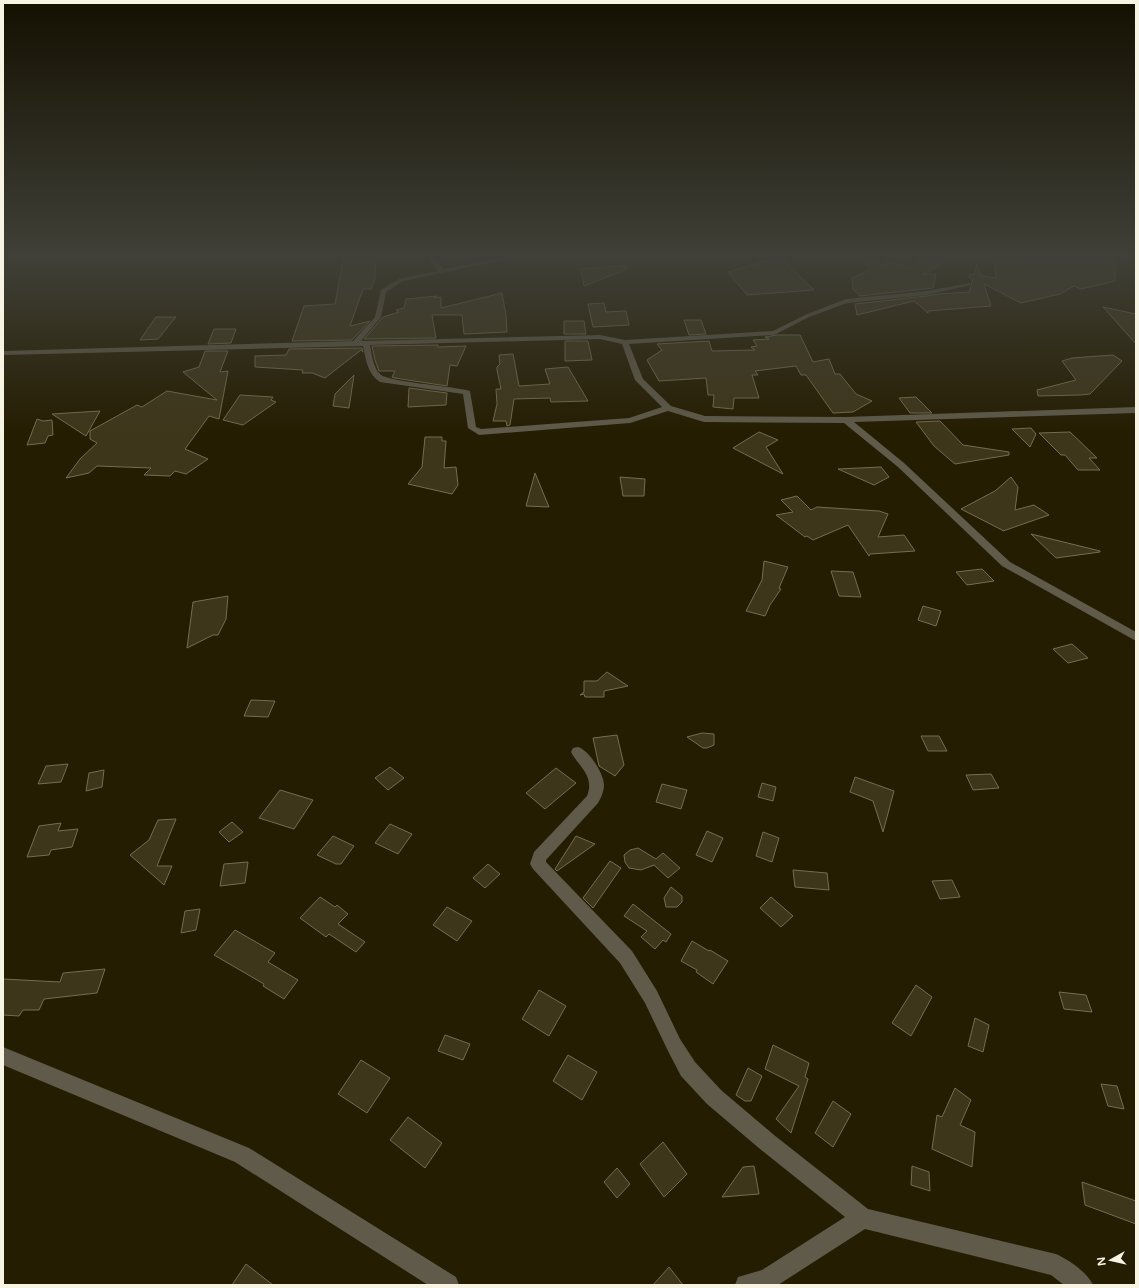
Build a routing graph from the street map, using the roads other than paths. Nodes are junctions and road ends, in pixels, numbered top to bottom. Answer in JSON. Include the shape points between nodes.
{"nodes":[{"id":1,"x":378,"y":315,"type":"edge"},
{"id":2,"x":809,"y":315,"type":"edge"},
{"id":3,"x":625,"y":342,"type":"junction"},
{"id":4,"x":355,"y":344,"type":"junction"},
{"id":5,"x":366,"y":344,"type":"junction"},
{"id":6,"x":3,"y":353,"type":"edge"},
{"id":7,"x":668,"y":408,"type":"junction"},
{"id":8,"x":1136,"y":410,"type":"edge"},
{"id":9,"x":846,"y":420,"type":"junction"},
{"id":10,"x":1136,"y":637,"type":"edge"},
{"id":11,"x":578,"y":752,"type":"dead end"},
{"id":12,"x":3,"y":1056,"type":"edge"},
{"id":13,"x":863,"y":1218,"type":"junction"},
{"id":14,"x":448,"y":1285,"type":"edge"},
{"id":15,"x":746,"y":1285,"type":"edge"},
{"id":16,"x":1082,"y":1285,"type":"edge"}],
"edges":[{"from":1,"to":4,"type":"street"},
{"from":2,"to":3,"type":"street","via":[[774,333]]},
{"from":3,"to":5,"type":"street","via":[[600,337]]},
{"from":3,"to":7,"type":"street","via":[[639,380]]},
{"from":4,"to":5,"type":"street"},
{"from":4,"to":6,"type":"street"},
{"from":5,"to":7,"type":"street","via":[[373,371],[378,378],[466,393],[472,428],[479,432],[630,420]]},
{"from":7,"to":9,"type":"street","via":[[704,419]]},
{"from":8,"to":9,"type":"street"},
{"from":9,"to":10,"type":"street","via":[[901,465],[1006,564]]},
{"from":11,"to":13,"type":"street","via":[[594,773],[598,790],[594,799],[539,857],[538,864],[626,957],[651,997],[688,1069],[714,1097]]},
{"from":12,"to":14,"type":"street","via":[[242,1155]]},
{"from":13,"to":15,"type":"street","via":[[766,1280]]},
{"from":13,"to":16,"type":"street","via":[[1056,1265]]}]}
